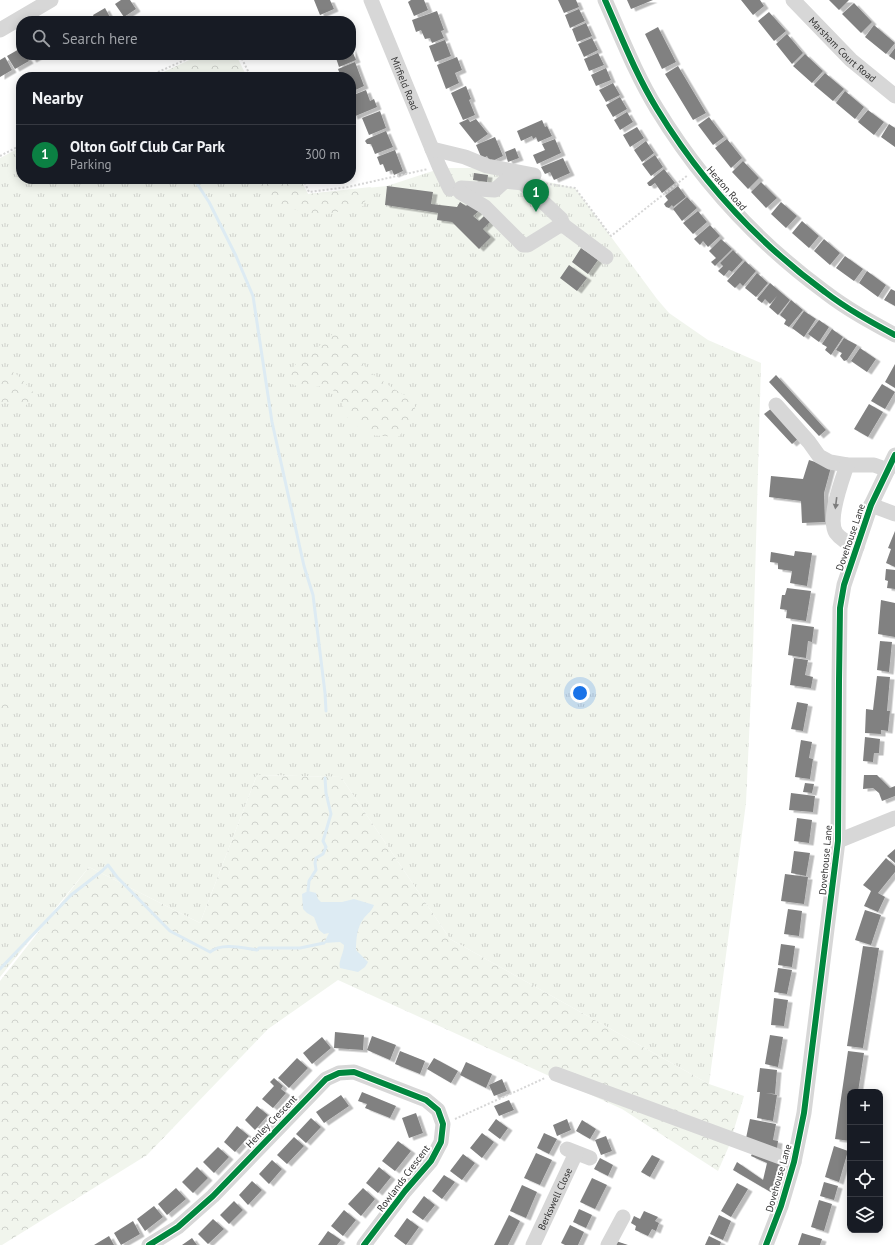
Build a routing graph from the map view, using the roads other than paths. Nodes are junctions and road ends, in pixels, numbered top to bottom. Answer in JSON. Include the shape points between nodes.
{"nodes":[{"id":1,"x":52,"y":0,"type":"edge"},
{"id":2,"x":371,"y":0,"type":"edge"},
{"id":3,"x":605,"y":0,"type":"edge"},
{"id":4,"x":793,"y":0,"type":"edge"},
{"id":5,"x":24,"y":16,"type":"edge"},
{"id":6,"x":16,"y":21,"type":"edge"},
{"id":7,"x":0,"y":30,"type":"edge"},
{"id":8,"x":895,"y":96,"type":"edge"},
{"id":9,"x":432,"y":149,"type":"junction"},
{"id":10,"x":536,"y":178,"type":"road end"},
{"id":11,"x":457,"y":188,"type":"junction"},
{"id":12,"x":563,"y":225,"type":"junction"},
{"id":13,"x":606,"y":257,"type":"dead end"},
{"id":14,"x":895,"y":335,"type":"edge"},
{"id":15,"x":776,"y":405,"type":"dead end"},
{"id":16,"x":895,"y":455,"type":"edge"},
{"id":17,"x":847,"y":466,"type":"junction"},
{"id":18,"x":888,"y":470,"type":"junction"},
{"id":19,"x":871,"y":505,"type":"junction"},
{"id":20,"x":895,"y":514,"type":"edge"},
{"id":21,"x":857,"y":547,"type":"junction"},
{"id":22,"x":895,"y":818,"type":"edge"},
{"id":23,"x":838,"y":841,"type":"junction"},
{"id":24,"x":556,"y":1074,"type":"road end"},
{"id":25,"x":443,"y":1124,"type":"joint"},
{"id":26,"x":577,"y":1154,"type":"dead end"},
{"id":27,"x":794,"y":1162,"type":"junction"},
{"id":28,"x":623,"y":1217,"type":"dead end"},
{"id":29,"x":149,"y":1245,"type":"edge"},
{"id":30,"x":364,"y":1245,"type":"edge"},
{"id":31,"x":533,"y":1245,"type":"edge"},
{"id":32,"x":608,"y":1245,"type":"edge"},
{"id":33,"x":766,"y":1245,"type":"edge"}],
"edges":[{"from":1,"to":5,"type":"street"},
{"from":2,"to":9,"type":"street","name":"Mirfield Road"},
{"from":3,"to":14,"type":"street","name":"Heaton Road","via":[[633,64],[656,108],[697,168],[722,199],[772,250],[826,293]]},
{"from":4,"to":8,"type":"street","name":"Marsham Court Road","via":[[851,60]]},
{"from":6,"to":7,"type":"street"},
{"from":9,"to":10,"type":"street"},
{"from":9,"to":11,"type":"street","name":"Mirfield Road","via":[[439,166]]},
{"from":11,"to":12,"type":"street","via":[[495,190],[505,181],[523,184],[562,219]]},
{"from":11,"to":12,"type":"street","via":[[485,207],[523,245],[528,245],[557,226]]},
{"from":12,"to":13,"type":"street"},
{"from":15,"to":17,"type":"street","via":[[819,456]]},
{"from":16,"to":18,"type":"street","name":"Dovehouse Lane"},
{"from":17,"to":18,"type":"street","via":[[874,465]]},
{"from":17,"to":21,"type":"street","one_way":true,"via":[[836,497],[834,525],[835,532],[844,541]]},
{"from":18,"to":19,"type":"street","name":"Dovehouse Lane"},
{"from":19,"to":20,"type":"street"},
{"from":19,"to":21,"type":"street","name":"Dovehouse Lane"},
{"from":21,"to":23,"type":"street","name":"Dovehouse Lane","via":[[844,585],[840,608]]},
{"from":22,"to":23,"type":"street"},
{"from":23,"to":27,"type":"street","name":"Dovehouse Lane","via":[[806,1098]]},
{"from":24,"to":27,"type":"street"},
{"from":25,"to":29,"type":"street","name":"Henley Crescent","via":[[438,1110],[426,1100],[354,1072],[339,1073],[326,1079],[214,1196],[178,1227]]},
{"from":25,"to":30,"type":"street","name":"Rowlands Crescent","via":[[441,1142],[431,1161]]},
{"from":26,"to":31,"type":"street","name":"Berkswell Close"},
{"from":27,"to":33,"type":"street","name":"Dovehouse Lane"},
{"from":28,"to":32,"type":"street"}]}
